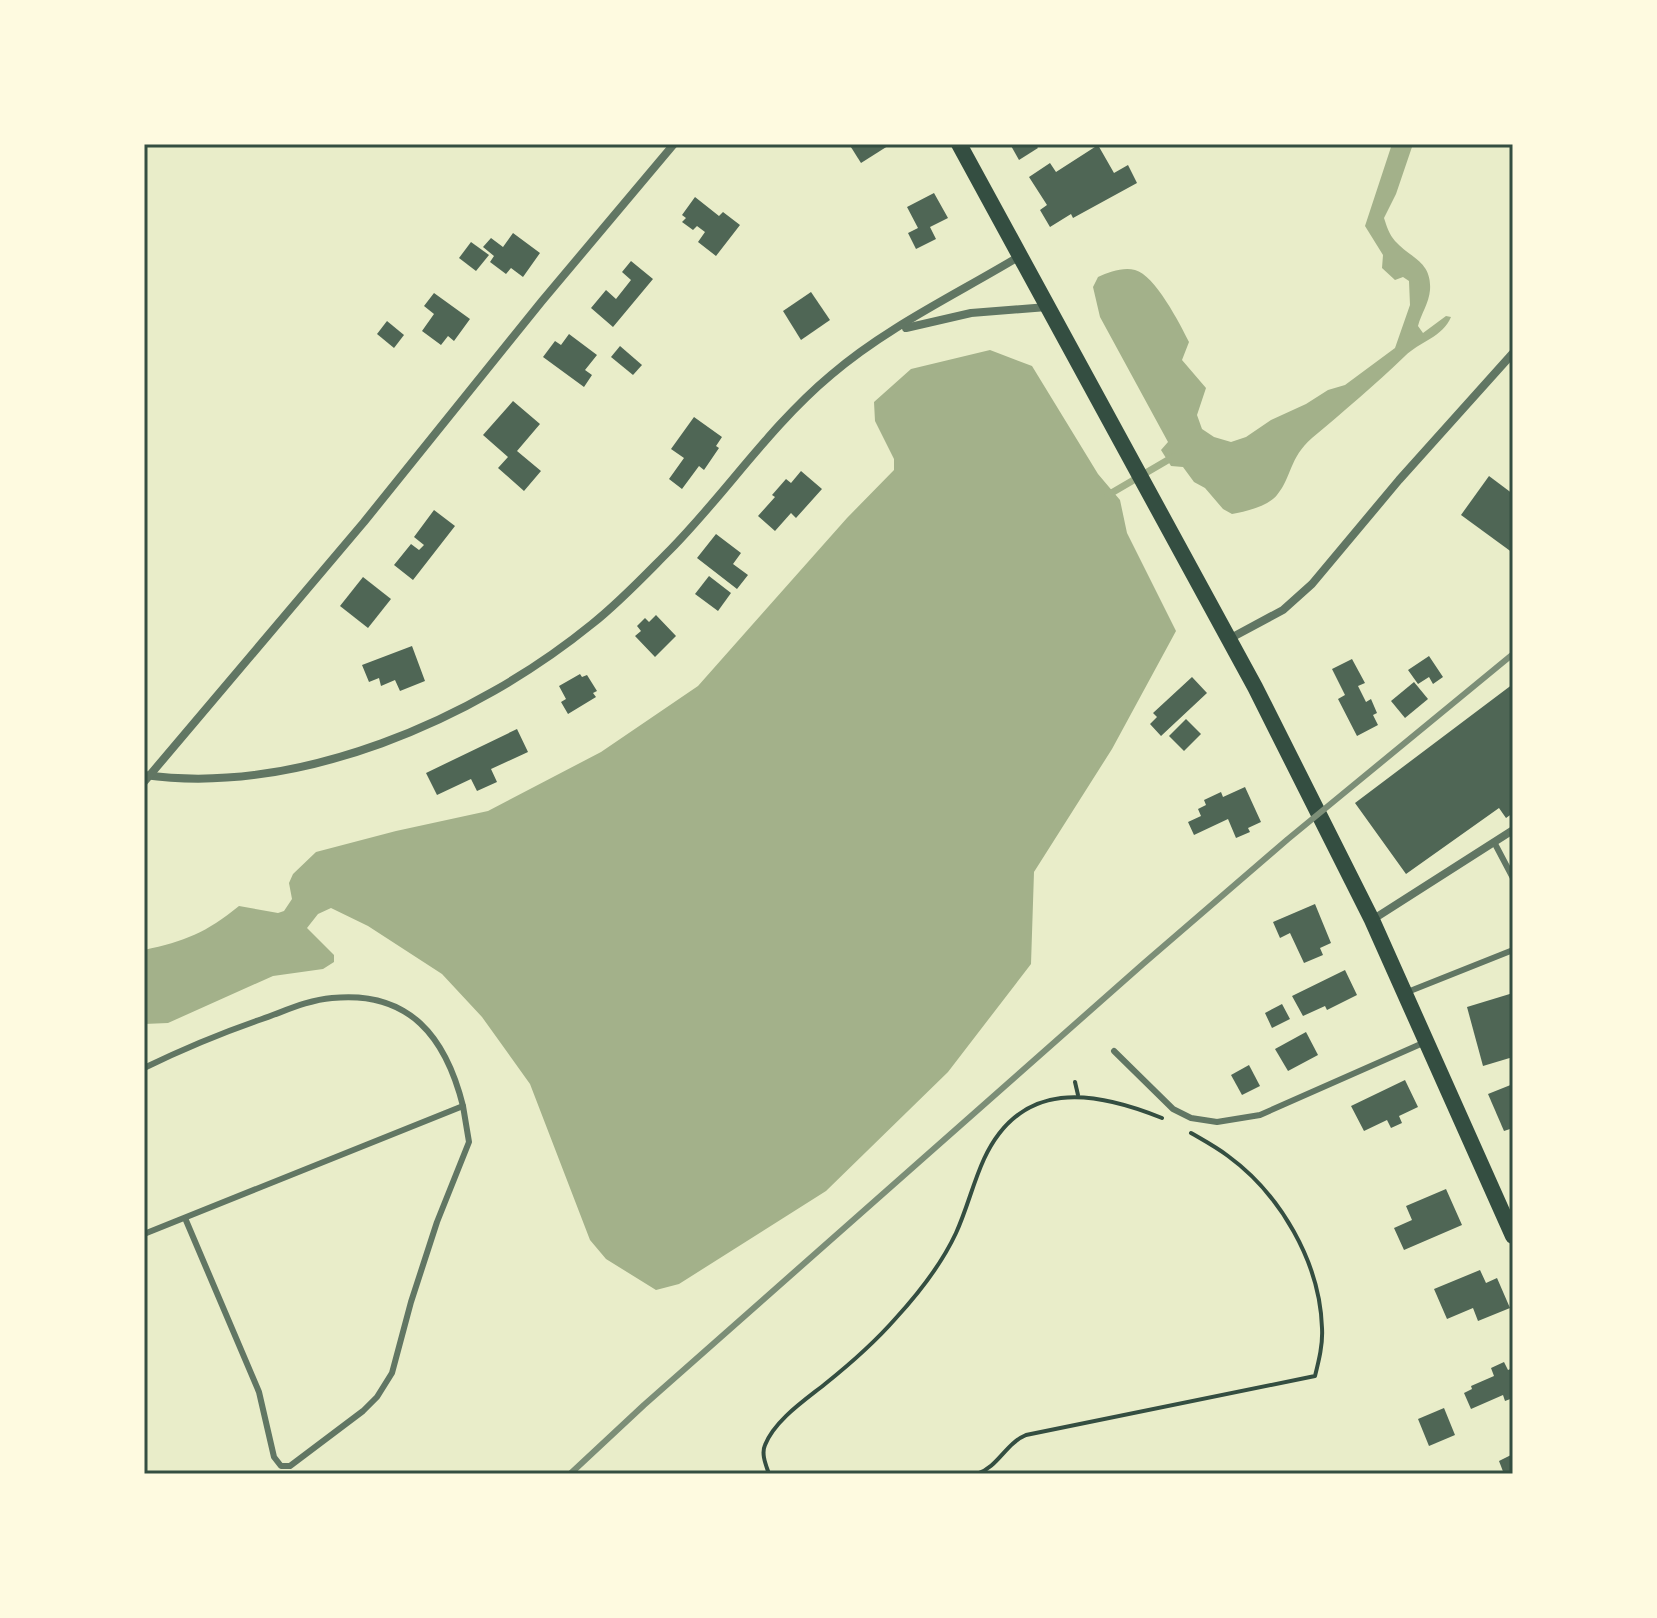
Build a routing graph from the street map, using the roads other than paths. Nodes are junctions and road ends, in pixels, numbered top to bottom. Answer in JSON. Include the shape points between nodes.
{"nodes":[{"id":1,"x":674,"y":144,"type":"edge"},
{"id":2,"x":959,"y":144,"type":"edge"},
{"id":3,"x":1020,"y":256,"type":"junction"},
{"id":4,"x":1048,"y":307,"type":"junction"},
{"id":5,"x":894,"y":331,"type":"junction"},
{"id":6,"x":1513,"y":353,"type":"edge"},
{"id":7,"x":1228,"y":639,"type":"junction"},
{"id":8,"x":146,"y":777,"type":"edge"},
{"id":9,"x":1513,"y":830,"type":"edge"},
{"id":10,"x":1494,"y":842,"type":"junction"},
{"id":11,"x":1513,"y":878,"type":"edge"},
{"id":12,"x":1372,"y":920,"type":"junction"},
{"id":13,"x":1513,"y":950,"type":"edge"},
{"id":14,"x":1405,"y":993,"type":"junction"},
{"id":15,"x":1427,"y":1041,"type":"junction"},
{"id":16,"x":1114,"y":1051,"type":"dead end"},
{"id":17,"x":144,"y":1068,"type":"edge"},
{"id":18,"x":463,"y":1106,"type":"junction"},
{"id":19,"x":185,"y":1218,"type":"junction"},
{"id":20,"x":144,"y":1234,"type":"edge"},
{"id":21,"x":1513,"y":1236,"type":"edge"}],
"edges":[{"from":1,"to":8,"type":"street","via":[[364,522]]},
{"from":2,"to":3,"type":"main road"},
{"from":3,"to":4,"type":"main road"},
{"from":3,"to":5,"type":"street"},
{"from":4,"to":5,"type":"street","via":[[971,313]]},
{"from":4,"to":7,"type":"main road"},
{"from":5,"to":8,"type":"street","via":[[813,391],[673,547],[593,624],[532,668],[454,713],[318,763],[231,777]]},
{"from":6,"to":7,"type":"street","via":[[1312,584],[1283,610]]},
{"from":7,"to":12,"type":"main road"},
{"from":9,"to":10,"type":"street"},
{"from":10,"to":11,"type":"lane"},
{"from":10,"to":12,"type":"street"},
{"from":12,"to":14,"type":"main road"},
{"from":13,"to":14,"type":"lane"},
{"from":14,"to":15,"type":"main road"},
{"from":15,"to":16,"type":"lane","via":[[1260,1115],[1217,1122],[1173,1109]]},
{"from":15,"to":21,"type":"main road"},
{"from":17,"to":18,"type":"lane","via":[[196,1042],[310,1002],[354,998],[399,1009],[432,1033],[445,1053]]},
{"from":18,"to":19,"type":"lane"},
{"from":18,"to":19,"type":"lane","via":[[469,1142],[441,1210],[392,1373],[363,1411],[290,1466],[281,1466],[274,1457],[259,1392]]},
{"from":19,"to":20,"type":"lane"}]}
